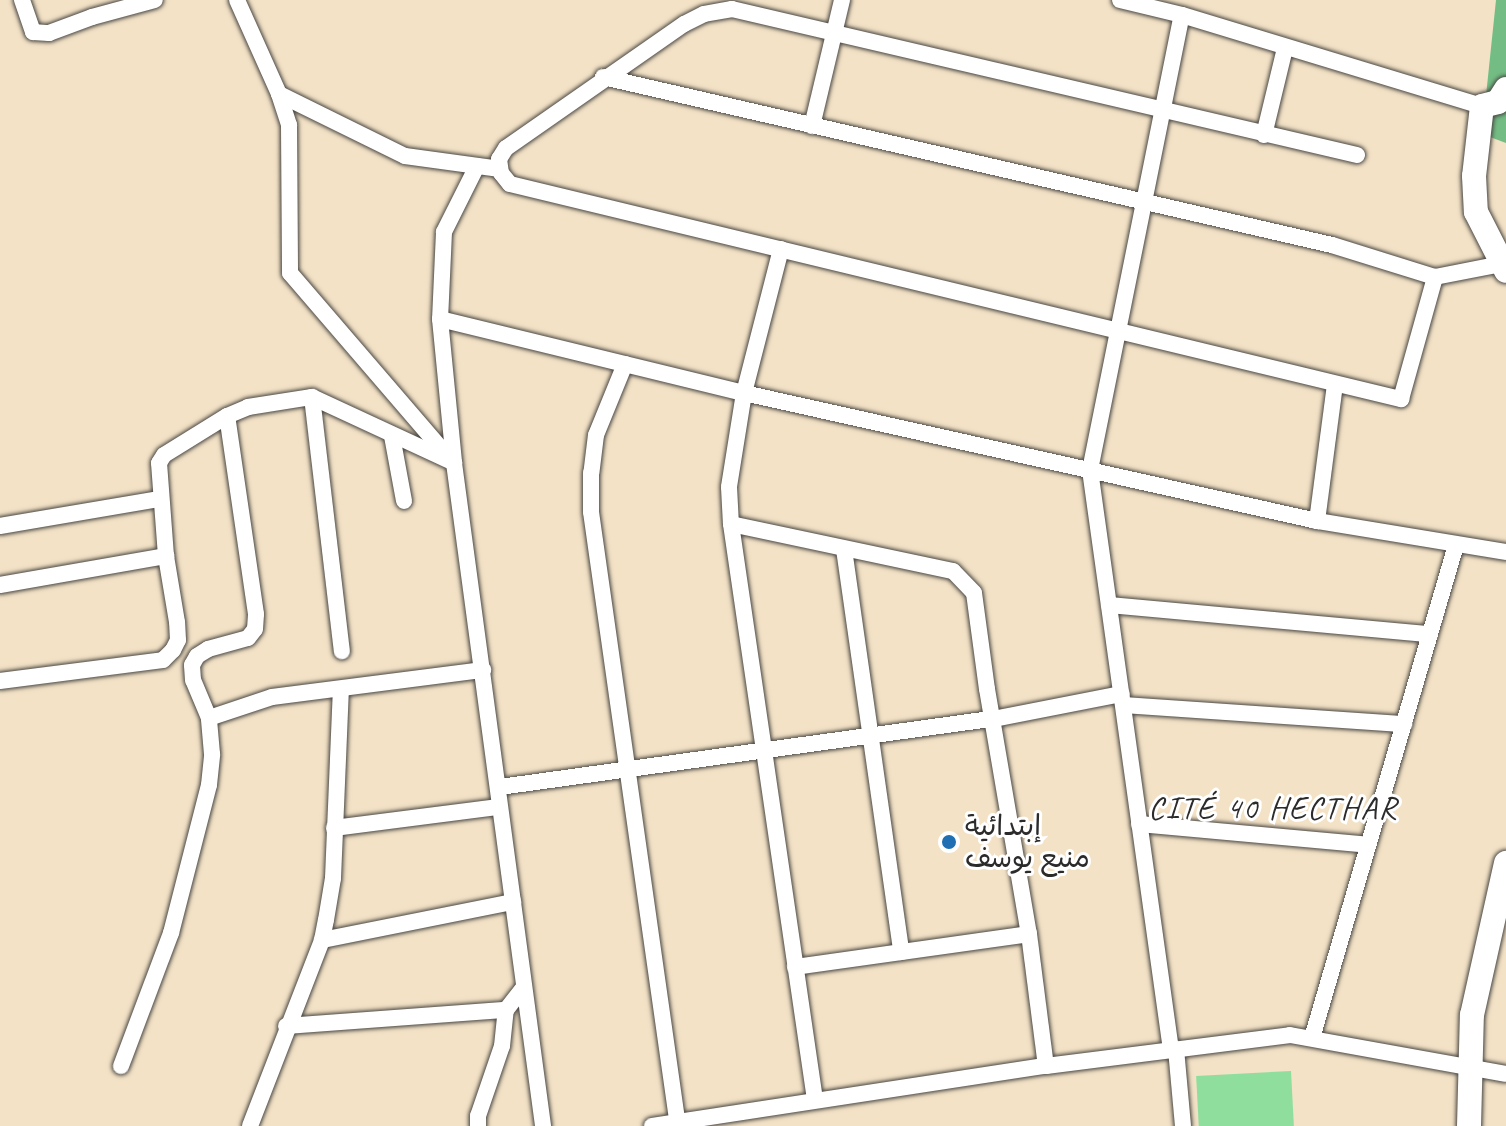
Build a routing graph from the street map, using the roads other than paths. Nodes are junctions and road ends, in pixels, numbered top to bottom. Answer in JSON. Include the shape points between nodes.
{"nodes":[{"id":1,"x":22,"y":0,"type":"edge"},
{"id":2,"x":155,"y":0,"type":"edge"},
{"id":3,"x":237,"y":0,"type":"edge"},
{"id":4,"x":842,"y":0,"type":"edge"},
{"id":5,"x":1130,"y":1,"type":"edge"},
{"id":6,"x":1182,"y":15,"type":"junction"},
{"id":7,"x":834,"y":33,"type":"junction"},
{"id":8,"x":1285,"y":48,"type":"junction"},
{"id":9,"x":603,"y":77,"type":"junction"},
{"id":10,"x":1506,"y":89,"type":"edge"},
{"id":11,"x":279,"y":94,"type":"junction"},
{"id":12,"x":1482,"y":106,"type":"junction"},
{"id":13,"x":1163,"y":112,"type":"junction"},
{"id":14,"x":812,"y":126,"type":"junction"},
{"id":15,"x":1264,"y":135,"type":"junction"},
{"id":16,"x":1357,"y":155,"type":"dead end"},
{"id":17,"x":477,"y":166,"type":"junction"},
{"id":18,"x":500,"y":169,"type":"junction"},
{"id":19,"x":1146,"y":202,"type":"junction"},
{"id":20,"x":1496,"y":233,"type":"edge"},
{"id":21,"x":781,"y":249,"type":"junction"},
{"id":22,"x":1504,"y":267,"type":"edge"},
{"id":23,"x":1435,"y":277,"type":"junction"},
{"id":24,"x":440,"y":319,"type":"junction"},
{"id":25,"x":1121,"y":330,"type":"junction"},
{"id":26,"x":625,"y":364,"type":"junction"},
{"id":27,"x":1335,"y":385,"type":"junction"},
{"id":28,"x":744,"y":393,"type":"junction"},
{"id":29,"x":312,"y":397,"type":"junction"},
{"id":30,"x":227,"y":416,"type":"junction"},
{"id":31,"x":392,"y":436,"type":"junction"},
{"id":32,"x":454,"y":463,"type":"junction"},
{"id":33,"x":1090,"y":470,"type":"junction"},
{"id":34,"x":160,"y":499,"type":"junction"},
{"id":35,"x":404,"y":501,"type":"dead end"},
{"id":36,"x":1317,"y":521,"type":"junction"},
{"id":37,"x":731,"y":524,"type":"junction"},
{"id":38,"x":0,"y":526,"type":"edge"},
{"id":39,"x":1456,"y":545,"type":"junction"},
{"id":40,"x":844,"y":549,"type":"junction"},
{"id":41,"x":1506,"y":552,"type":"edge"},
{"id":42,"x":166,"y":556,"type":"junction"},
{"id":43,"x":0,"y":585,"type":"edge"},
{"id":44,"x":1109,"y":605,"type":"junction"},
{"id":45,"x":1430,"y":634,"type":"junction"},
{"id":46,"x":342,"y":651,"type":"dead end"},
{"id":47,"x":483,"y":670,"type":"junction"},
{"id":48,"x":0,"y":681,"type":"edge"},
{"id":49,"x":341,"y":691,"type":"junction"},
{"id":50,"x":1123,"y":700,"type":"junction"},
{"id":51,"x":209,"y":718,"type":"junction"},
{"id":52,"x":993,"y":719,"type":"junction"},
{"id":53,"x":1404,"y":724,"type":"junction"},
{"id":54,"x":871,"y":735,"type":"junction"},
{"id":55,"x":764,"y":750,"type":"junction"},
{"id":56,"x":627,"y":767,"type":"junction"},
{"id":57,"x":500,"y":787,"type":"junction"},
{"id":58,"x":499,"y":807,"type":"junction"},
{"id":59,"x":1139,"y":824,"type":"junction"},
{"id":60,"x":334,"y":828,"type":"junction"},
{"id":61,"x":1368,"y":845,"type":"junction"},
{"id":62,"x":1506,"y":863,"type":"edge"},
{"id":63,"x":513,"y":902,"type":"junction"},
{"id":64,"x":1029,"y":934,"type":"junction"},
{"id":65,"x":322,"y":940,"type":"junction"},
{"id":66,"x":901,"y":952,"type":"junction"},
{"id":67,"x":795,"y":967,"type":"junction"},
{"id":68,"x":523,"y":988,"type":"junction"},
{"id":69,"x":506,"y":1010,"type":"junction"},
{"id":70,"x":286,"y":1026,"type":"junction"},
{"id":71,"x":1312,"y":1038,"type":"junction"},
{"id":72,"x":1174,"y":1049,"type":"junction"},
{"id":73,"x":121,"y":1066,"type":"dead end"},
{"id":74,"x":1046,"y":1066,"type":"junction"},
{"id":75,"x":1468,"y":1067,"type":"junction"},
{"id":76,"x":1506,"y":1074,"type":"edge"},
{"id":77,"x":815,"y":1100,"type":"junction"},
{"id":78,"x":678,"y":1124,"type":"edge"},
{"id":79,"x":250,"y":1126,"type":"edge"},
{"id":80,"x":478,"y":1126,"type":"edge"},
{"id":81,"x":543,"y":1126,"type":"edge"},
{"id":82,"x":652,"y":1126,"type":"edge"},
{"id":83,"x":1183,"y":1126,"type":"edge"},
{"id":84,"x":1469,"y":1126,"type":"edge"}],
"edges":[{"from":1,"to":2,"type":"street","via":[[33,32],[49,33]]},
{"from":3,"to":11,"type":"street"},
{"from":4,"to":7,"type":"street"},
{"from":5,"to":6,"type":"street"},
{"from":6,"to":8,"type":"street"},
{"from":6,"to":13,"type":"street"},
{"from":7,"to":9,"type":"street","via":[[732,9],[714,11],[684,24]]},
{"from":7,"to":13,"type":"street"},
{"from":7,"to":14,"type":"street"},
{"from":8,"to":12,"type":"street"},
{"from":8,"to":15,"type":"street"},
{"from":9,"to":14,"type":"street"},
{"from":9,"to":18,"type":"street","via":[[506,148],[500,154]]},
{"from":10,"to":12,"type":"main road","via":[[1498,102]]},
{"from":11,"to":17,"type":"street","via":[[405,156]]},
{"from":11,"to":32,"type":"street","via":[[289,125],[290,273]]},
{"from":12,"to":20,"type":"main road","via":[[1476,212]]},
{"from":13,"to":15,"type":"street"},
{"from":13,"to":19,"type":"street"},
{"from":14,"to":19,"type":"street"},
{"from":15,"to":16,"type":"street"},
{"from":17,"to":18,"type":"street"},
{"from":17,"to":24,"type":"street","via":[[444,232]]},
{"from":18,"to":21,"type":"street","via":[[510,184]]},
{"from":19,"to":23,"type":"street","via":[[1332,245]]},
{"from":19,"to":25,"type":"street"},
{"from":20,"to":22,"type":"main road"},
{"from":21,"to":25,"type":"street"},
{"from":21,"to":28,"type":"street"},
{"from":22,"to":23,"type":"street"},
{"from":23,"to":27,"type":"street","via":[[1401,399]]},
{"from":24,"to":26,"type":"street"},
{"from":24,"to":32,"type":"street"},
{"from":25,"to":27,"type":"street"},
{"from":25,"to":33,"type":"street"},
{"from":26,"to":28,"type":"street"},
{"from":26,"to":56,"type":"street","via":[[599,422],[591,512]]},
{"from":27,"to":36,"type":"street"},
{"from":28,"to":33,"type":"street"},
{"from":28,"to":37,"type":"street","via":[[730,481]]},
{"from":29,"to":30,"type":"street","via":[[248,407]]},
{"from":29,"to":31,"type":"street"},
{"from":29,"to":46,"type":"street"},
{"from":30,"to":34,"type":"street","via":[[164,455],[159,463]]},
{"from":30,"to":51,"type":"street","via":[[256,614],[248,638],[208,649],[192,665]]},
{"from":31,"to":32,"type":"street"},
{"from":31,"to":35,"type":"street"},
{"from":32,"to":47,"type":"street"},
{"from":33,"to":36,"type":"street"},
{"from":33,"to":44,"type":"street"},
{"from":34,"to":38,"type":"street"},
{"from":34,"to":42,"type":"street"},
{"from":36,"to":39,"type":"street"},
{"from":37,"to":40,"type":"street"},
{"from":37,"to":55,"type":"street"},
{"from":39,"to":41,"type":"street"},
{"from":39,"to":45,"type":"street"},
{"from":40,"to":52,"type":"street","via":[[953,571],[967,582],[974,593]]},
{"from":40,"to":54,"type":"street"},
{"from":42,"to":43,"type":"street"},
{"from":42,"to":48,"type":"street","via":[[178,640],[163,660]]},
{"from":44,"to":45,"type":"street"},
{"from":44,"to":50,"type":"street"},
{"from":45,"to":53,"type":"street"},
{"from":47,"to":49,"type":"street"},
{"from":47,"to":57,"type":"street"},
{"from":49,"to":51,"type":"street","via":[[272,697]]},
{"from":49,"to":60,"type":"street"},
{"from":50,"to":52,"type":"street"},
{"from":50,"to":53,"type":"street"},
{"from":50,"to":59,"type":"street"},
{"from":51,"to":73,"type":"street","via":[[209,785],[187,873],[171,933]]},
{"from":52,"to":54,"type":"street"},
{"from":52,"to":64,"type":"street"},
{"from":53,"to":61,"type":"street"},
{"from":54,"to":55,"type":"street"},
{"from":54,"to":66,"type":"street"},
{"from":55,"to":56,"type":"street"},
{"from":55,"to":67,"type":"street"},
{"from":56,"to":57,"type":"street"},
{"from":56,"to":78,"type":"street"},
{"from":57,"to":58,"type":"street"},
{"from":58,"to":60,"type":"street"},
{"from":58,"to":63,"type":"street"},
{"from":59,"to":61,"type":"street"},
{"from":59,"to":72,"type":"street"},
{"from":60,"to":65,"type":"street","via":[[333,878]]},
{"from":61,"to":71,"type":"street"},
{"from":62,"to":75,"type":"main road","via":[[1475,993]]},
{"from":63,"to":65,"type":"street"},
{"from":63,"to":68,"type":"street"},
{"from":64,"to":66,"type":"street"},
{"from":64,"to":74,"type":"street"},
{"from":65,"to":70,"type":"street"},
{"from":66,"to":67,"type":"street"},
{"from":67,"to":77,"type":"street"},
{"from":68,"to":69,"type":"street"},
{"from":68,"to":81,"type":"street"},
{"from":69,"to":70,"type":"street"},
{"from":69,"to":80,"type":"street","via":[[502,1046]]},
{"from":70,"to":79,"type":"street"},
{"from":71,"to":72,"type":"street","via":[[1290,1035]]},
{"from":71,"to":75,"type":"street"},
{"from":72,"to":74,"type":"street"},
{"from":72,"to":83,"type":"street"},
{"from":74,"to":77,"type":"street"},
{"from":75,"to":76,"type":"street"},
{"from":75,"to":84,"type":"main road"},
{"from":77,"to":78,"type":"street"},
{"from":78,"to":82,"type":"street"}]}
